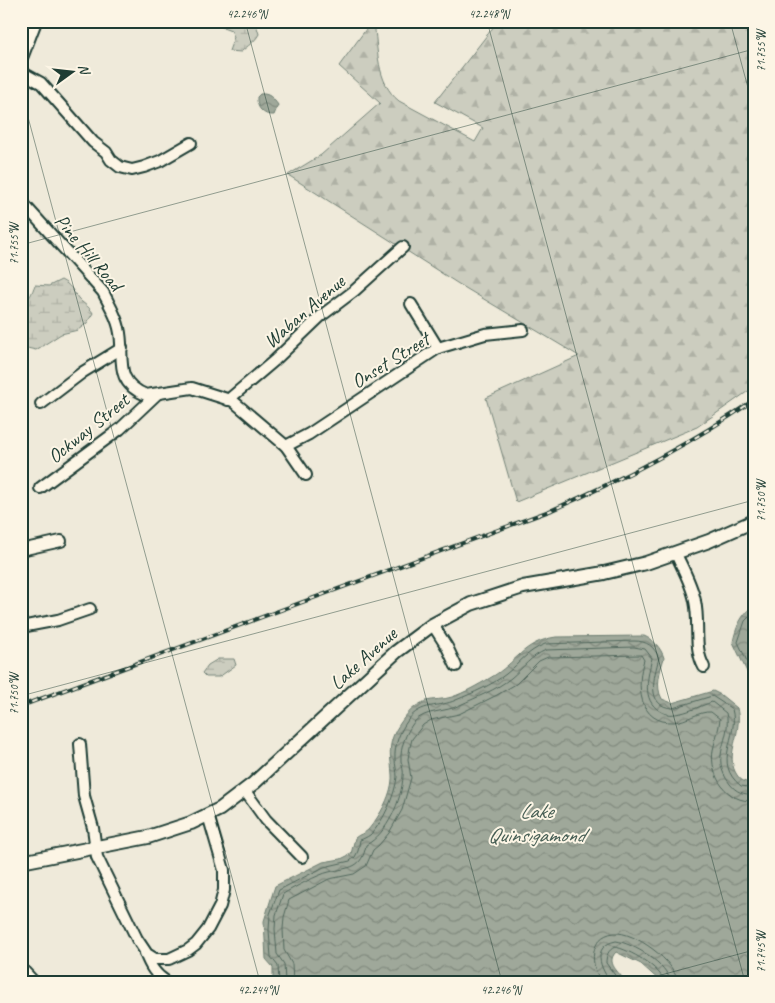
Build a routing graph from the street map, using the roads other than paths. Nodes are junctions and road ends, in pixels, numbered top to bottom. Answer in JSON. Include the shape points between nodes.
{"nodes":[{"id":1,"x":34,"y":21,"type":"edge"},
{"id":2,"x":21,"y":55,"type":"edge"},
{"id":3,"x":21,"y":72,"type":"edge"},
{"id":4,"x":191,"y":143,"type":"dead end"},
{"id":5,"x":21,"y":201,"type":"edge"},
{"id":6,"x":403,"y":247,"type":"dead end"},
{"id":7,"x":411,"y":304,"type":"dead end"},
{"id":8,"x":523,"y":330,"type":"dead end"},
{"id":9,"x":122,"y":348,"type":"junction"},
{"id":10,"x":438,"y":348,"type":"junction"},
{"id":11,"x":157,"y":394,"type":"junction"},
{"id":12,"x":228,"y":400,"type":"junction"},
{"id":13,"x":41,"y":404,"type":"dead end"},
{"id":14,"x":286,"y":446,"type":"junction"},
{"id":15,"x":306,"y":475,"type":"dead end"},
{"id":16,"x":40,"y":488,"type":"dead end"},
{"id":17,"x":754,"y":520,"type":"edge"},
{"id":18,"x":61,"y":541,"type":"dead end"},
{"id":19,"x":21,"y":550,"type":"edge"},
{"id":20,"x":676,"y":554,"type":"junction"},
{"id":21,"x":90,"y":609,"type":"dead end"},
{"id":22,"x":433,"y":625,"type":"junction"},
{"id":23,"x":21,"y":627,"type":"edge"},
{"id":24,"x":456,"y":666,"type":"dead end"},
{"id":25,"x":704,"y":667,"type":"dead end"},
{"id":26,"x":80,"y":744,"type":"dead end"},
{"id":27,"x":245,"y":791,"type":"junction"},
{"id":28,"x":208,"y":815,"type":"junction"},
{"id":29,"x":97,"y":848,"type":"junction"},
{"id":30,"x":302,"y":857,"type":"dead end"},
{"id":31,"x":21,"y":862,"type":"edge"},
{"id":32,"x":142,"y":948,"type":"junction"},
{"id":33,"x":21,"y":968,"type":"edge"},
{"id":34,"x":34,"y":982,"type":"edge"},
{"id":35,"x":167,"y":982,"type":"edge"}],
"edges":[{"from":1,"to":2,"type":"highway"},
{"from":3,"to":4,"type":"street","via":[[41,83],[93,142],[120,167],[132,170],[144,167]]},
{"from":5,"to":9,"type":"street","name":"Pine Hill Road","via":[[103,292],[116,317]]},
{"from":6,"to":12,"type":"street","name":"Waban Avenue"},
{"from":7,"to":10,"type":"street"},
{"from":8,"to":10,"type":"street","name":"Onset Street","via":[[485,334]]},
{"from":9,"to":11,"type":"street","name":"Pine Hill Road","via":[[121,369],[128,382],[146,395]]},
{"from":9,"to":13,"type":"street"},
{"from":10,"to":14,"type":"street","name":"Onset Street"},
{"from":11,"to":12,"type":"street","name":"Pine Hill Road","via":[[192,388]]},
{"from":11,"to":16,"type":"street","name":"Ockway Street","via":[[120,429]]},
{"from":12,"to":14,"type":"street","name":"Pine Hill Road"},
{"from":14,"to":15,"type":"street","name":"Pine Hill Road"},
{"from":17,"to":20,"type":"main road","name":"Lake Avenue"},
{"from":18,"to":19,"type":"street"},
{"from":20,"to":22,"type":"main road","name":"Lake Avenue","via":[[617,570],[514,589],[471,604]]},
{"from":20,"to":25,"type":"street","via":[[695,600],[698,650]]},
{"from":21,"to":23,"type":"street","via":[[58,620]]},
{"from":22,"to":24,"type":"street"},
{"from":22,"to":27,"type":"main road","name":"Lake Avenue","via":[[379,666]]},
{"from":26,"to":29,"type":"street","via":[[84,796]]},
{"from":27,"to":28,"type":"main road","name":"Lake Avenue"},
{"from":27,"to":30,"type":"street","via":[[266,820]]},
{"from":28,"to":29,"type":"main road","name":"Lake Avenue","via":[[148,837]]},
{"from":28,"to":32,"type":"street","via":[[225,882],[217,914],[196,944],[182,954],[159,960]]},
{"from":29,"to":31,"type":"main road","name":"Lake Avenue"},
{"from":29,"to":32,"type":"street","via":[[97,857]]},
{"from":32,"to":35,"type":"street","via":[[150,966]]},
{"from":33,"to":34,"type":"street"}]}
